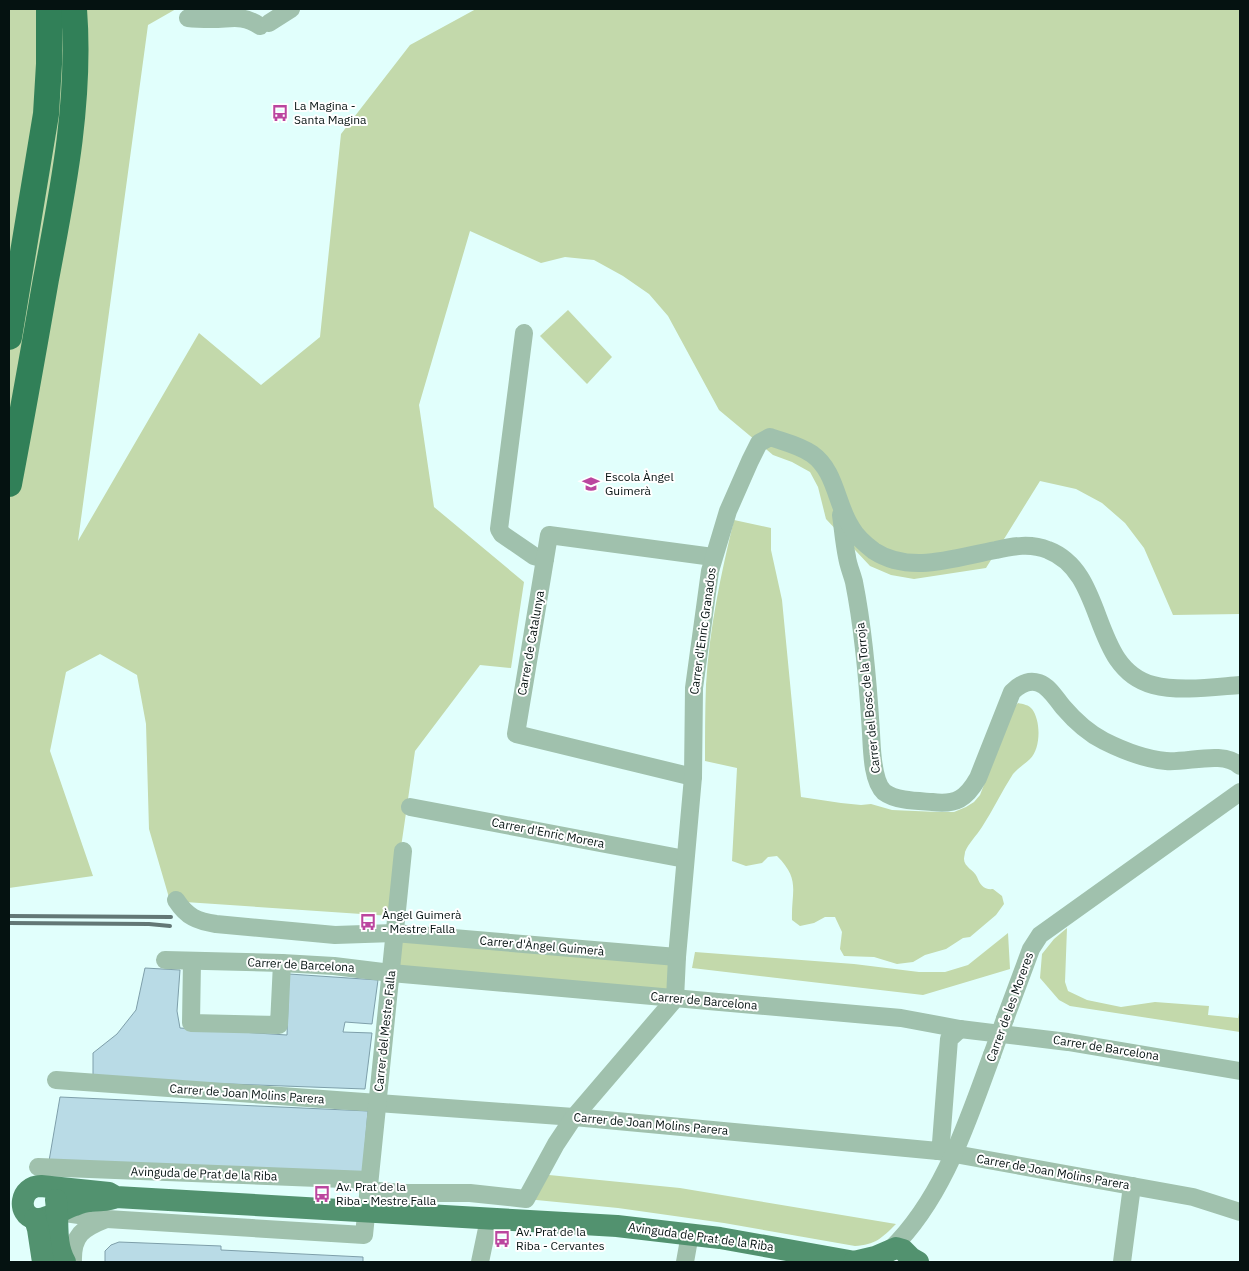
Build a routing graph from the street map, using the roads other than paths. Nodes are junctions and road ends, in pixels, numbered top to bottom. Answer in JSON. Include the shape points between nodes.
{"nodes":[{"id":1,"x":50,"y":9,"type":"edge"},
{"id":2,"x":74,"y":9,"type":"edge"},
{"id":3,"x":291,"y":9,"type":"edge"},
{"id":4,"x":188,"y":18,"type":"dead end"},
{"id":5,"x":524,"y":333,"type":"dead end"},
{"id":6,"x":9,"y":337,"type":"edge"},
{"id":7,"x":9,"y":484,"type":"edge"},
{"id":8,"x":840,"y":505,"type":"junction"},
{"id":9,"x":876,"y":552,"type":"junction"},
{"id":10,"x":713,"y":557,"type":"junction"},
{"id":11,"x":545,"y":559,"type":"junction"},
{"id":12,"x":854,"y":581,"type":"junction"},
{"id":13,"x":1240,"y":686,"type":"edge"},
{"id":14,"x":1240,"y":766,"type":"edge"},
{"id":15,"x":693,"y":777,"type":"junction"},
{"id":16,"x":1240,"y":792,"type":"edge"},
{"id":17,"x":410,"y":806,"type":"dead end"},
{"id":18,"x":403,"y":851,"type":"dead end"},
{"id":19,"x":685,"y":859,"type":"junction"},
{"id":20,"x":176,"y":900,"type":"dead end"},
{"id":21,"x":394,"y":933,"type":"junction"},
{"id":22,"x":677,"y":957,"type":"junction"},
{"id":23,"x":165,"y":960,"type":"dead end"},
{"id":24,"x":192,"y":961,"type":"junction"},
{"id":25,"x":282,"y":963,"type":"junction"},
{"id":26,"x":391,"y":973,"type":"junction"},
{"id":27,"x":675,"y":999,"type":"junction"},
{"id":28,"x":960,"y":1029,"type":"junction"},
{"id":29,"x":1240,"y":1071,"type":"edge"},
{"id":30,"x":56,"y":1080,"type":"dead end"},
{"id":31,"x":377,"y":1103,"type":"junction"},
{"id":32,"x":574,"y":1117,"type":"junction"},
{"id":33,"x":946,"y":1153,"type":"junction"},
{"id":34,"x":1132,"y":1186,"type":"junction"},
{"id":35,"x":368,"y":1194,"type":"junction"},
{"id":36,"x":35,"y":1200,"type":"edge"},
{"id":37,"x":1240,"y":1212,"type":"edge"},
{"id":38,"x":107,"y":1219,"type":"junction"},
{"id":39,"x":490,"y":1219,"type":"junction"},
{"id":40,"x":690,"y":1234,"type":"junction"},
{"id":41,"x":900,"y":1257,"type":"edge"},
{"id":42,"x":43,"y":1262,"type":"edge"},
{"id":43,"x":65,"y":1262,"type":"edge"},
{"id":44,"x":73,"y":1262,"type":"edge"},
{"id":45,"x":480,"y":1262,"type":"edge"},
{"id":46,"x":685,"y":1262,"type":"edge"},
{"id":47,"x":855,"y":1262,"type":"edge"},
{"id":48,"x":1122,"y":1262,"type":"edge"}],
"edges":[{"from":1,"to":6,"type":"highway","via":[[46,114]]},
{"from":2,"to":7,"type":"highway","via":[[75,69],[65,180]]},
{"from":3,"to":4,"type":"street","via":[[264,24],[236,17]]},
{"from":5,"to":11,"type":"street","via":[[499,529],[534,556]]},
{"from":8,"to":9,"type":"street","name":"Carrer d'Enric Granados","via":[[851,527]]},
{"from":8,"to":10,"type":"street","name":"Carrer d'Enric Granados","via":[[834,485],[813,455],[770,437],[759,443],[755,451],[728,511]]},
{"from":8,"to":12,"type":"street","name":"Carrer del Bosc de la Torroja","via":[[846,556]]},
{"from":9,"to":12,"type":"street","via":[[863,553],[855,561]]},
{"from":9,"to":13,"type":"street","via":[[910,564],[1015,546],[1047,549],[1064,559],[1080,577],[1118,661],[1133,676],[1160,687]]},
{"from":10,"to":11,"type":"street","name":"Carrer de Catalunya","via":[[549,535]]},
{"from":10,"to":15,"type":"street","name":"Carrer d'Enric Granados","via":[[694,688]]},
{"from":11,"to":15,"type":"street","name":"Carrer de Catalunya","via":[[516,734]]},
{"from":12,"to":14,"type":"street","name":"Carrer del Bosc de la Torroja","via":[[867,664],[874,765],[884,791],[896,797],[938,803],[963,799],[978,778],[1012,692],[1018,685],[1028,683],[1039,683],[1047,688],[1087,731],[1116,747],[1168,762],[1222,758]]},
{"from":15,"to":19,"type":"street","name":"Carrer d'Enric Granados"},
{"from":16,"to":33,"type":"street","name":"Carrer de les Moreres","bridge":true,"via":[[1040,935],[1031,949],[992,1055]]},
{"from":17,"to":19,"type":"street","name":"Carrer d'Enric Morera"},
{"from":18,"to":21,"type":"street","name":"Carrer del Mestre Falla"},
{"from":19,"to":22,"type":"street","name":"Carrer d'Enric Granados"},
{"from":20,"to":21,"type":"street","name":"Carrer d'Àngel Guimerà","via":[[192,917],[216,924],[334,935]]},
{"from":21,"to":22,"type":"street","name":"Carrer d'Àngel Guimerà"},
{"from":21,"to":26,"type":"street","name":"Carrer del Mestre Falla"},
{"from":22,"to":27,"type":"street","name":"Carrer d'Enric Granados"},
{"from":23,"to":24,"type":"street","name":"Carrer de Barcelona"},
{"from":24,"to":25,"type":"street","name":"Carrer de Barcelona"},
{"from":24,"to":25,"type":"street","via":[[191,1023],[279,1025]]},
{"from":25,"to":26,"type":"street","name":"Carrer de Barcelona"},
{"from":26,"to":27,"type":"street","name":"Carrer de Barcelona"},
{"from":26,"to":31,"type":"street","name":"Carrer del Mestre Falla"},
{"from":27,"to":28,"type":"street","name":"Carrer de Barcelona","via":[[901,1018]]},
{"from":27,"to":32,"type":"street"},
{"from":28,"to":29,"type":"street","name":"Carrer de Barcelona","via":[[1068,1042]]},
{"from":28,"to":33,"type":"street","via":[[949,1039],[941,1143]]},
{"from":30,"to":31,"type":"street","name":"Carrer de Joan Molins Parera"},
{"from":31,"to":32,"type":"street","name":"Carrer de Joan Molins Parera"},
{"from":31,"to":35,"type":"street","name":"Carrer del Mestre Falla"},
{"from":32,"to":33,"type":"street","name":"Carrer de Joan Molins Parera"},
{"from":32,"to":35,"type":"street","via":[[526,1199],[470,1193]]},
{"from":33,"to":34,"type":"street","name":"Carrer de Joan Molins Parera"},
{"from":33,"to":41,"type":"street","name":"Carrer de les Moreres"},
{"from":34,"to":37,"type":"street","name":"Carrer de Joan Molins Parera","via":[[1193,1197]]},
{"from":34,"to":48,"type":"street"},
{"from":35,"to":36,"type":"street","name":"Avinguda de Prat de la Riba"},
{"from":35,"to":36,"type":"main road","name":"Avinguda de Prat de la Riba"},
{"from":35,"to":38,"type":"street","via":[[364,1234]]},
{"from":35,"to":39,"type":"main road","name":"Avinguda de Prat de la Riba"},
{"from":36,"to":38,"type":"street"},
{"from":36,"to":42,"type":"main road"},
{"from":36,"to":43,"type":"main road","via":[[57,1237]]},
{"from":38,"to":44,"type":"street","via":[[82,1231],[74,1244]]},
{"from":39,"to":40,"type":"main road","name":"Avinguda de Prat de la Riba","via":[[617,1226]]},
{"from":39,"to":45,"type":"street"},
{"from":40,"to":46,"type":"street"},
{"from":40,"to":47,"type":"main road","name":"Avinguda de Prat de la Riba"},
{"from":41,"to":47,"type":"main road"}]}
